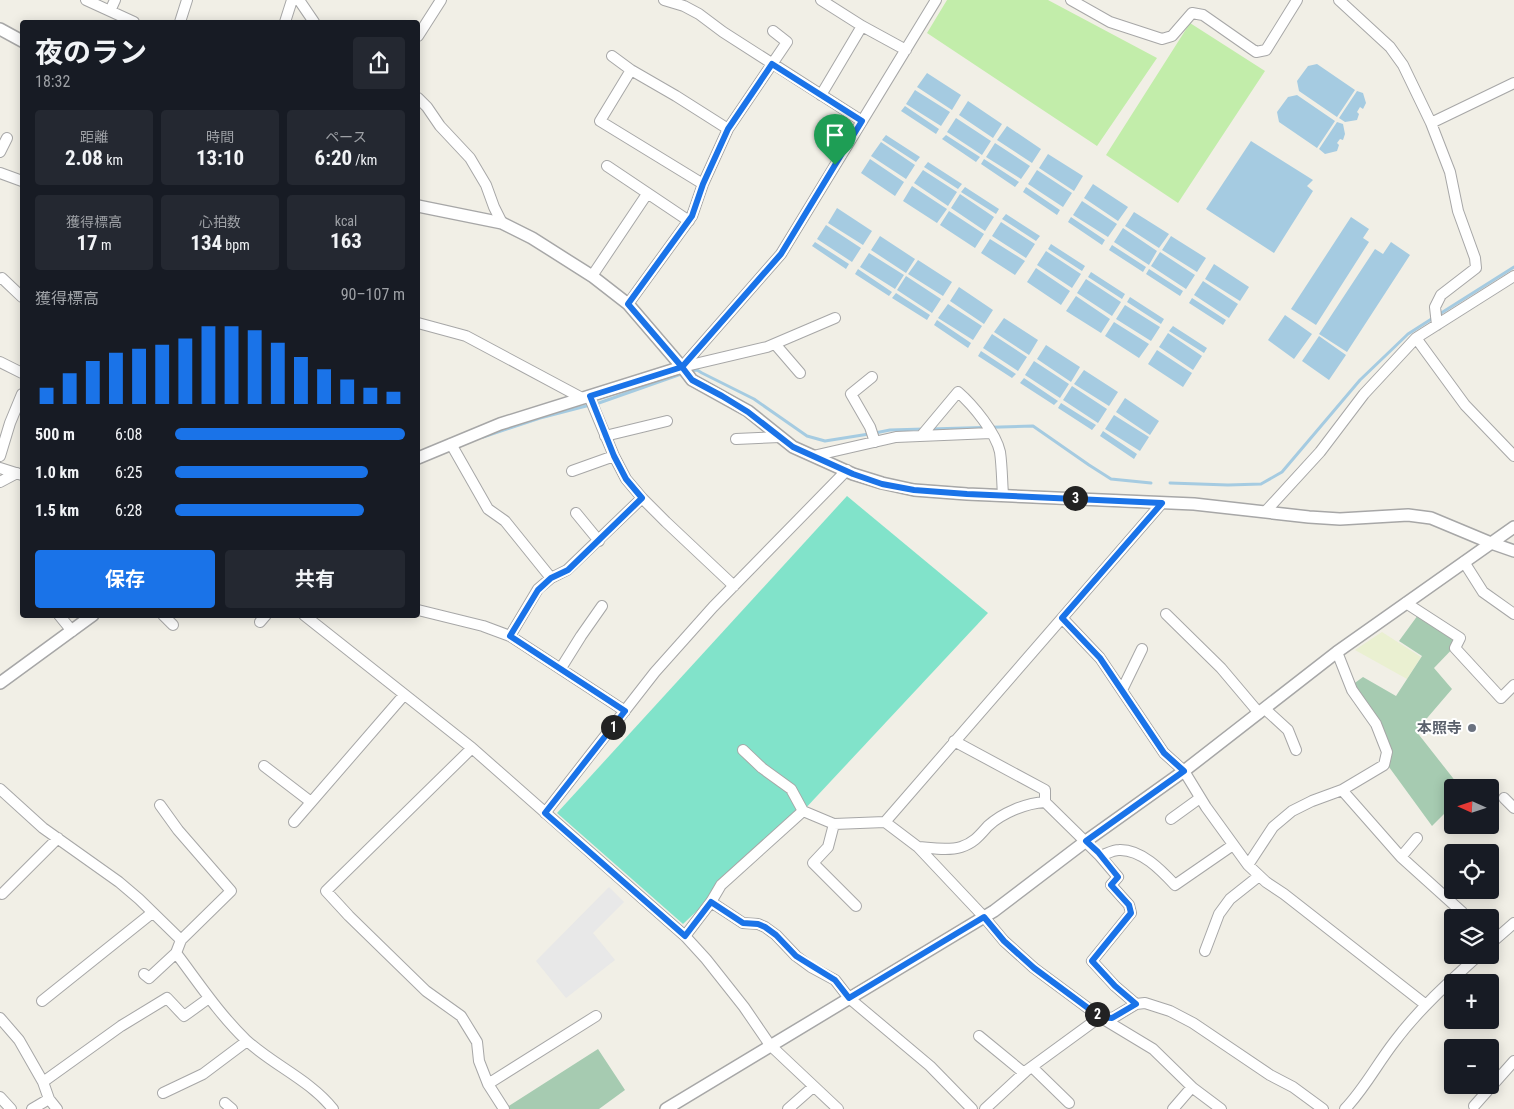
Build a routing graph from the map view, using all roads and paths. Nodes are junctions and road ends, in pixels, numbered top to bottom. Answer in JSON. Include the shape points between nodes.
{"nodes":[{"id":1,"x":86,"y":0,"type":"edge"},
{"id":2,"x":115,"y":0,"type":"edge"},
{"id":3,"x":187,"y":0,"type":"edge"},
{"id":4,"x":292,"y":0,"type":"edge"},
{"id":5,"x":299,"y":0,"type":"edge"},
{"id":6,"x":441,"y":0,"type":"edge"},
{"id":7,"x":664,"y":0,"type":"edge"},
{"id":8,"x":821,"y":0,"type":"edge"},
{"id":9,"x":936,"y":0,"type":"edge"},
{"id":10,"x":1071,"y":0,"type":"edge"},
{"id":11,"x":1297,"y":0,"type":"edge"},
{"id":12,"x":1339,"y":0,"type":"edge"},
{"id":13,"x":110,"y":11,"type":"junction"},
{"id":14,"x":130,"y":20,"type":"edge"},
{"id":15,"x":181,"y":20,"type":"edge"},
{"id":16,"x":286,"y":20,"type":"edge"},
{"id":17,"x":313,"y":20,"type":"edge"},
{"id":18,"x":862,"y":26,"type":"junction"},
{"id":19,"x":0,"y":29,"type":"edge"},
{"id":20,"x":773,"y":31,"type":"dead end"},
{"id":21,"x":420,"y":33,"type":"edge"},
{"id":22,"x":20,"y":40,"type":"edge"},
{"id":23,"x":906,"y":50,"type":"junction"},
{"id":24,"x":612,"y":56,"type":"dead end"},
{"id":25,"x":772,"y":64,"type":"junction"},
{"id":26,"x":631,"y":70,"type":"junction"},
{"id":27,"x":1514,"y":83,"type":"edge"},
{"id":28,"x":821,"y":95,"type":"junction"},
{"id":29,"x":420,"y":100,"type":"edge"},
{"id":30,"x":862,"y":121,"type":"junction"},
{"id":31,"x":1430,"y":123,"type":"junction"},
{"id":32,"x":728,"y":129,"type":"junction"},
{"id":33,"x":7,"y":138,"type":"dead end"},
{"id":34,"x":0,"y":152,"type":"edge"},
{"id":35,"x":607,"y":166,"type":"dead end"},
{"id":36,"x":0,"y":173,"type":"edge"},
{"id":37,"x":20,"y":180,"type":"edge"},
{"id":38,"x":703,"y":184,"type":"junction"},
{"id":39,"x":647,"y":194,"type":"junction"},
{"id":40,"x":420,"y":206,"type":"edge"},
{"id":41,"x":689,"y":221,"type":"junction"},
{"id":42,"x":502,"y":223,"type":"junction"},
{"id":43,"x":592,"y":276,"type":"junction"},
{"id":44,"x":1514,"y":276,"type":"edge"},
{"id":45,"x":0,"y":279,"type":"edge"},
{"id":46,"x":20,"y":296,"type":"edge"},
{"id":47,"x":628,"y":304,"type":"junction"},
{"id":48,"x":835,"y":318,"type":"dead end"},
{"id":49,"x":420,"y":324,"type":"edge"},
{"id":50,"x":1437,"y":325,"type":"junction"},
{"id":51,"x":1416,"y":338,"type":"junction"},
{"id":52,"x":775,"y":344,"type":"junction"},
{"id":53,"x":0,"y":362,"type":"edge"},
{"id":54,"x":683,"y":368,"type":"junction"},
{"id":55,"x":20,"y":372,"type":"edge"},
{"id":56,"x":800,"y":373,"type":"dead end"},
{"id":57,"x":872,"y":377,"type":"dead end"},
{"id":58,"x":20,"y":399,"type":"edge"},
{"id":59,"x":589,"y":401,"type":"junction"},
{"id":60,"x":0,"y":419,"type":"edge"},
{"id":61,"x":667,"y":421,"type":"dead end"},
{"id":62,"x":10,"y":423,"type":"junction"},
{"id":63,"x":988,"y":429,"type":"junction"},
{"id":64,"x":923,"y":434,"type":"junction"},
{"id":65,"x":605,"y":436,"type":"junction"},
{"id":66,"x":780,"y":437,"type":"junction"},
{"id":67,"x":736,"y":440,"type":"dead end"},
{"id":68,"x":875,"y":441,"type":"junction"},
{"id":69,"x":451,"y":444,"type":"junction"},
{"id":70,"x":0,"y":456,"type":"edge"},
{"id":71,"x":614,"y":456,"type":"junction"},
{"id":72,"x":813,"y":456,"type":"junction"},
{"id":73,"x":1514,"y":456,"type":"edge"},
{"id":74,"x":420,"y":457,"type":"edge"},
{"id":75,"x":0,"y":468,"type":"edge"},
{"id":76,"x":847,"y":470,"type":"junction"},
{"id":77,"x":572,"y":471,"type":"dead end"},
{"id":78,"x":20,"y":474,"type":"edge"},
{"id":79,"x":0,"y":482,"type":"edge"},
{"id":80,"x":1003,"y":495,"type":"junction"},
{"id":81,"x":642,"y":498,"type":"junction"},
{"id":82,"x":1162,"y":503,"type":"junction"},
{"id":83,"x":576,"y":512,"type":"dead end"},
{"id":84,"x":1265,"y":512,"type":"junction"},
{"id":85,"x":1514,"y":527,"type":"edge"},
{"id":86,"x":599,"y":540,"type":"junction"},
{"id":87,"x":1491,"y":543,"type":"junction"},
{"id":88,"x":1514,"y":551,"type":"edge"},
{"id":89,"x":1464,"y":562,"type":"junction"},
{"id":90,"x":551,"y":578,"type":"junction"},
{"id":91,"x":734,"y":586,"type":"junction"},
{"id":92,"x":1406,"y":603,"type":"junction"},
{"id":93,"x":602,"y":606,"type":"dead end"},
{"id":94,"x":420,"y":610,"type":"edge"},
{"id":95,"x":1166,"y":614,"type":"dead end"},
{"id":96,"x":1514,"y":614,"type":"edge"},
{"id":97,"x":61,"y":618,"type":"edge"},
{"id":98,"x":89,"y":618,"type":"edge"},
{"id":99,"x":166,"y":618,"type":"edge"},
{"id":100,"x":308,"y":618,"type":"edge"},
{"id":101,"x":1062,"y":618,"type":"junction"},
{"id":102,"x":174,"y":625,"type":"dead end"},
{"id":103,"x":72,"y":631,"type":"junction"},
{"id":104,"x":510,"y":636,"type":"junction"},
{"id":105,"x":1142,"y":649,"type":"dead end"},
{"id":106,"x":1337,"y":652,"type":"junction"},
{"id":107,"x":561,"y":668,"type":"junction"},
{"id":108,"x":0,"y":683,"type":"edge"},
{"id":109,"x":1514,"y":685,"type":"edge"},
{"id":110,"x":1122,"y":690,"type":"junction"},
{"id":111,"x":404,"y":696,"type":"junction"},
{"id":112,"x":625,"y":711,"type":"junction"},
{"id":113,"x":1262,"y":711,"type":"junction"},
{"id":114,"x":954,"y":741,"type":"junction"},
{"id":115,"x":472,"y":748,"type":"junction"},
{"id":116,"x":743,"y":750,"type":"dead end"},
{"id":117,"x":1296,"y":750,"type":"dead end"},
{"id":118,"x":264,"y":766,"type":"dead end"},
{"id":119,"x":1184,"y":771,"type":"junction"},
{"id":120,"x":0,"y":789,"type":"edge"},
{"id":121,"x":1342,"y":790,"type":"junction"},
{"id":122,"x":1200,"y":798,"type":"junction"},
{"id":123,"x":1504,"y":798,"type":"dead end"},
{"id":124,"x":312,"y":802,"type":"junction"},
{"id":125,"x":1045,"y":802,"type":"junction"},
{"id":126,"x":160,"y":805,"type":"dead end"},
{"id":127,"x":1514,"y":808,"type":"edge"},
{"id":128,"x":803,"y":811,"type":"junction"},
{"id":129,"x":545,"y":813,"type":"junction"},
{"id":130,"x":1171,"y":819,"type":"dead end"},
{"id":131,"x":294,"y":822,"type":"dead end"},
{"id":132,"x":885,"y":822,"type":"junction"},
{"id":133,"x":834,"y":824,"type":"junction"},
{"id":134,"x":58,"y":838,"type":"junction"},
{"id":135,"x":1417,"y":838,"type":"dead end"},
{"id":136,"x":1086,"y":841,"type":"junction"},
{"id":137,"x":1233,"y":846,"type":"junction"},
{"id":138,"x":918,"y":847,"type":"junction"},
{"id":139,"x":1100,"y":856,"type":"junction"},
{"id":140,"x":1401,"y":857,"type":"junction"},
{"id":141,"x":1248,"y":865,"type":"junction"},
{"id":142,"x":1259,"y":876,"type":"junction"},
{"id":143,"x":2,"y":894,"type":"dead end"},
{"id":144,"x":711,"y":902,"type":"junction"},
{"id":145,"x":856,"y":906,"type":"dead end"},
{"id":146,"x":1459,"y":909,"type":"edge"},
{"id":147,"x":152,"y":913,"type":"junction"},
{"id":148,"x":984,"y":917,"type":"junction"},
{"id":149,"x":1510,"y":926,"type":"edge"},
{"id":150,"x":685,"y":936,"type":"junction"},
{"id":151,"x":1499,"y":936,"type":"edge"},
{"id":152,"x":1514,"y":938,"type":"edge"},
{"id":153,"x":181,"y":940,"type":"junction"},
{"id":154,"x":1206,"y":951,"type":"dead end"},
{"id":155,"x":176,"y":953,"type":"junction"},
{"id":156,"x":1469,"y":964,"type":"edge"},
{"id":157,"x":144,"y":974,"type":"dead end"},
{"id":158,"x":209,"y":998,"type":"junction"},
{"id":159,"x":849,"y":998,"type":"junction"},
{"id":160,"x":42,"y":1000,"type":"dead end"},
{"id":161,"x":1136,"y":1004,"type":"junction"},
{"id":162,"x":1426,"y":1004,"type":"junction"},
{"id":163,"x":596,"y":1016,"type":"dead end"},
{"id":164,"x":1100,"y":1017,"type":"junction"},
{"id":165,"x":0,"y":1018,"type":"edge"},
{"id":166,"x":979,"y":1036,"type":"dead end"},
{"id":167,"x":247,"y":1041,"type":"junction"},
{"id":168,"x":770,"y":1045,"type":"junction"},
{"id":169,"x":1514,"y":1061,"type":"edge"},
{"id":170,"x":1028,"y":1070,"type":"junction"},
{"id":171,"x":43,"y":1082,"type":"junction"},
{"id":172,"x":488,"y":1084,"type":"junction"},
{"id":173,"x":814,"y":1087,"type":"junction"},
{"id":174,"x":1192,"y":1087,"type":"junction"},
{"id":175,"x":163,"y":1094,"type":"dead end"},
{"id":176,"x":0,"y":1097,"type":"edge"},
{"id":177,"x":49,"y":1099,"type":"junction"},
{"id":178,"x":1069,"y":1104,"type":"dead end"},
{"id":179,"x":1474,"y":1106,"type":"dead end"},
{"id":180,"x":10,"y":1109,"type":"edge"},
{"id":181,"x":32,"y":1109,"type":"edge"},
{"id":182,"x":57,"y":1109,"type":"edge"},
{"id":183,"x":333,"y":1109,"type":"edge"},
{"id":184,"x":504,"y":1109,"type":"edge"},
{"id":185,"x":666,"y":1109,"type":"edge"},
{"id":186,"x":788,"y":1109,"type":"edge"},
{"id":187,"x":838,"y":1109,"type":"edge"},
{"id":188,"x":972,"y":1109,"type":"edge"},
{"id":189,"x":985,"y":1109,"type":"edge"},
{"id":190,"x":1173,"y":1109,"type":"edge"},
{"id":191,"x":1221,"y":1109,"type":"edge"},
{"id":192,"x":1323,"y":1109,"type":"edge"},
{"id":193,"x":1345,"y":1109,"type":"edge"}],
"edges":[{"from":1,"to":13,"type":"street"},
{"from":2,"to":13,"type":"street"},
{"from":3,"to":15,"type":"street"},
{"from":4,"to":16,"type":"street"},
{"from":5,"to":17,"type":"street"},
{"from":6,"to":21,"type":"street"},
{"from":7,"to":25,"type":"street","via":[[700,14]]},
{"from":8,"to":18,"type":"street"},
{"from":9,"to":23,"type":"street"},
{"from":10,"to":11,"type":"street","via":[[1110,22],[1162,38],[1172,36],[1192,13],[1202,15],[1256,52],[1266,50]]},
{"from":12,"to":31,"type":"street","via":[[1390,48],[1403,65]]},
{"from":13,"to":14,"type":"street"},
{"from":18,"to":23,"type":"street"},
{"from":18,"to":28,"type":"street"},
{"from":19,"to":22,"type":"street"},
{"from":20,"to":25,"type":"street","via":[[787,42]]},
{"from":23,"to":30,"type":"street"},
{"from":24,"to":26,"type":"street"},
{"from":25,"to":28,"type":"street"},
{"from":25,"to":32,"type":"street"},
{"from":26,"to":32,"type":"street"},
{"from":26,"to":38,"type":"street","via":[[600,121]]},
{"from":27,"to":31,"type":"street"},
{"from":28,"to":30,"type":"street"},
{"from":29,"to":42,"type":"street","via":[[470,158]]},
{"from":30,"to":54,"type":"street","via":[[781,254]]},
{"from":31,"to":50,"type":"street","via":[[1450,172],[1476,268],[1441,295],[1435,307]]},
{"from":32,"to":38,"type":"street"},
{"from":33,"to":34,"type":"street"},
{"from":35,"to":39,"type":"street"},
{"from":36,"to":37,"type":"street"},
{"from":38,"to":41,"type":"street"},
{"from":39,"to":41,"type":"street"},
{"from":39,"to":43,"type":"street"},
{"from":40,"to":42,"type":"street"},
{"from":41,"to":47,"type":"street"},
{"from":42,"to":43,"type":"street"},
{"from":43,"to":47,"type":"street"},
{"from":44,"to":50,"type":"street"},
{"from":45,"to":46,"type":"street"},
{"from":47,"to":54,"type":"street"},
{"from":48,"to":52,"type":"street"},
{"from":49,"to":59,"type":"street","via":[[466,336]]},
{"from":50,"to":51,"type":"street"},
{"from":51,"to":73,"type":"street","via":[[1465,405]]},
{"from":51,"to":84,"type":"street","via":[[1364,394],[1320,452]]},
{"from":52,"to":54,"type":"street"},
{"from":52,"to":56,"type":"street"},
{"from":53,"to":55,"type":"street"},
{"from":54,"to":59,"type":"street"},
{"from":54,"to":66,"type":"street","via":[[692,380],[748,412]]},
{"from":57,"to":68,"type":"street","via":[[851,394]]},
{"from":58,"to":62,"type":"street"},
{"from":59,"to":65,"type":"street"},
{"from":59,"to":69,"type":"street","via":[[500,424]]},
{"from":60,"to":62,"type":"street"},
{"from":61,"to":65,"type":"street"},
{"from":62,"to":70,"type":"street"},
{"from":63,"to":64,"type":"street"},
{"from":63,"to":64,"type":"street","via":[[958,392]]},
{"from":63,"to":80,"type":"street","via":[[1000,451]]},
{"from":64,"to":68,"type":"street"},
{"from":65,"to":71,"type":"street"},
{"from":66,"to":67,"type":"street"},
{"from":66,"to":72,"type":"street"},
{"from":68,"to":72,"type":"street"},
{"from":69,"to":74,"type":"street"},
{"from":69,"to":90,"type":"street","via":[[488,509],[505,521]]},
{"from":71,"to":77,"type":"street"},
{"from":71,"to":81,"type":"street","via":[[626,479]]},
{"from":72,"to":76,"type":"street"},
{"from":75,"to":78,"type":"street"},
{"from":76,"to":80,"type":"street","via":[[882,484],[914,490]]},
{"from":76,"to":91,"type":"street"},
{"from":78,"to":79,"type":"street"},
{"from":80,"to":82,"type":"street"},
{"from":81,"to":86,"type":"street"},
{"from":81,"to":91,"type":"street"},
{"from":82,"to":84,"type":"street"},
{"from":82,"to":101,"type":"street"},
{"from":83,"to":86,"type":"street"},
{"from":84,"to":87,"type":"street","via":[[1340,519],[1408,515],[1431,518]]},
{"from":85,"to":87,"type":"street"},
{"from":86,"to":90,"type":"street","via":[[568,570]]},
{"from":87,"to":88,"type":"street"},
{"from":87,"to":89,"type":"street"},
{"from":89,"to":92,"type":"street"},
{"from":89,"to":96,"type":"street","via":[[1483,592]]},
{"from":90,"to":104,"type":"street","via":[[538,590]]},
{"from":91,"to":112,"type":"street","via":[[655,672]]},
{"from":92,"to":106,"type":"street"},
{"from":92,"to":109,"type":"street","via":[[1460,638],[1455,648],[1501,698]]},
{"from":93,"to":107,"type":"street"},
{"from":94,"to":104,"type":"street"},
{"from":95,"to":113,"type":"street"},
{"from":97,"to":103,"type":"street"},
{"from":98,"to":103,"type":"street"},
{"from":99,"to":102,"type":"street"},
{"from":100,"to":111,"type":"street"},
{"from":101,"to":110,"type":"street","via":[[1100,658]]},
{"from":101,"to":114,"type":"street"},
{"from":103,"to":108,"type":"street"},
{"from":104,"to":107,"type":"street"},
{"from":105,"to":110,"type":"street"},
{"from":106,"to":113,"type":"street"},
{"from":106,"to":121,"type":"street","via":[[1352,690],[1376,724],[1387,752],[1384,765]]},
{"from":107,"to":112,"type":"street"},
{"from":110,"to":119,"type":"street","via":[[1164,753]]},
{"from":111,"to":115,"type":"street"},
{"from":111,"to":124,"type":"street"},
{"from":112,"to":129,"type":"street"},
{"from":113,"to":117,"type":"street","via":[[1288,730]]},
{"from":113,"to":119,"type":"street"},
{"from":114,"to":125,"type":"street","via":[[1045,790]]},
{"from":114,"to":132,"type":"street"},
{"from":115,"to":129,"type":"street"},
{"from":115,"to":172,"type":"street","via":[[326,891],[426,991],[461,1016],[477,1042],[479,1061]]},
{"from":116,"to":128,"type":"street","via":[[791,789]]},
{"from":118,"to":124,"type":"street"},
{"from":119,"to":122,"type":"street"},
{"from":119,"to":136,"type":"street"},
{"from":120,"to":134,"type":"street"},
{"from":121,"to":140,"type":"street"},
{"from":121,"to":141,"type":"street","via":[[1292,811],[1274,826]]},
{"from":122,"to":130,"type":"street"},
{"from":122,"to":137,"type":"street"},
{"from":123,"to":127,"type":"street"},
{"from":124,"to":131,"type":"street"},
{"from":125,"to":136,"type":"street"},
{"from":125,"to":138,"type":"street","via":[[1032,803],[996,820],[970,844],[959,848]]},
{"from":126,"to":153,"type":"street","via":[[231,891]]},
{"from":128,"to":133,"type":"street"},
{"from":128,"to":144,"type":"street","via":[[720,886]]},
{"from":129,"to":150,"type":"street"},
{"from":132,"to":133,"type":"street"},
{"from":132,"to":138,"type":"street"},
{"from":133,"to":145,"type":"street","via":[[828,847],[813,863]]},
{"from":134,"to":143,"type":"street"},
{"from":134,"to":147,"type":"street","via":[[119,882]]},
{"from":135,"to":140,"type":"street"},
{"from":136,"to":139,"type":"street"},
{"from":136,"to":148,"type":"street"},
{"from":137,"to":139,"type":"street","via":[[1175,885],[1146,857],[1118,850]]},
{"from":137,"to":141,"type":"street"},
{"from":138,"to":148,"type":"street"},
{"from":139,"to":161,"type":"street","via":[[1118,877],[1111,885],[1129,905],[1131,913],[1092,961]]},
{"from":140,"to":146,"type":"street"},
{"from":141,"to":142,"type":"street"},
{"from":142,"to":154,"type":"street","via":[[1230,899],[1219,914]]},
{"from":142,"to":162,"type":"street"},
{"from":144,"to":150,"type":"street"},
{"from":144,"to":159,"type":"street","via":[[743,923],[765,927],[796,956],[835,980]]},
{"from":147,"to":153,"type":"street"},
{"from":147,"to":160,"type":"street"},
{"from":148,"to":159,"type":"street"},
{"from":148,"to":164,"type":"street","via":[[1004,941],[1034,968]]},
{"from":149,"to":151,"type":"street"},
{"from":149,"to":152,"type":"street"},
{"from":150,"to":168,"type":"street"},
{"from":153,"to":155,"type":"street"},
{"from":155,"to":157,"type":"street","via":[[149,978]]},
{"from":155,"to":158,"type":"street"},
{"from":156,"to":162,"type":"street"},
{"from":158,"to":167,"type":"street"},
{"from":158,"to":171,"type":"street","via":[[184,1016],[167,998],[121,1026]]},
{"from":159,"to":168,"type":"street"},
{"from":159,"to":188,"type":"street","via":[[930,1066]]},
{"from":161,"to":164,"type":"street","via":[[1112,1018]]},
{"from":161,"to":192,"type":"street","via":[[1145,1003],[1170,1011],[1193,1023]]},
{"from":162,"to":193,"type":"street"},
{"from":163,"to":172,"type":"street"},
{"from":164,"to":170,"type":"street"},
{"from":164,"to":174,"type":"street","via":[[1153,1050]]},
{"from":165,"to":171,"type":"street","via":[[19,1040]]},
{"from":166,"to":170,"type":"street"},
{"from":167,"to":175,"type":"street","via":[[203,1074]]},
{"from":167,"to":183,"type":"street","via":[[308,1086]]},
{"from":168,"to":173,"type":"street"},
{"from":168,"to":185,"type":"street"},
{"from":169,"to":179,"type":"street"},
{"from":170,"to":178,"type":"street"},
{"from":170,"to":189,"type":"street"},
{"from":171,"to":177,"type":"street"},
{"from":172,"to":184,"type":"street"},
{"from":173,"to":186,"type":"street"},
{"from":173,"to":187,"type":"street"},
{"from":174,"to":190,"type":"street"},
{"from":174,"to":191,"type":"street"},
{"from":176,"to":180,"type":"street"},
{"from":177,"to":181,"type":"street"},
{"from":177,"to":182,"type":"street"}]}
